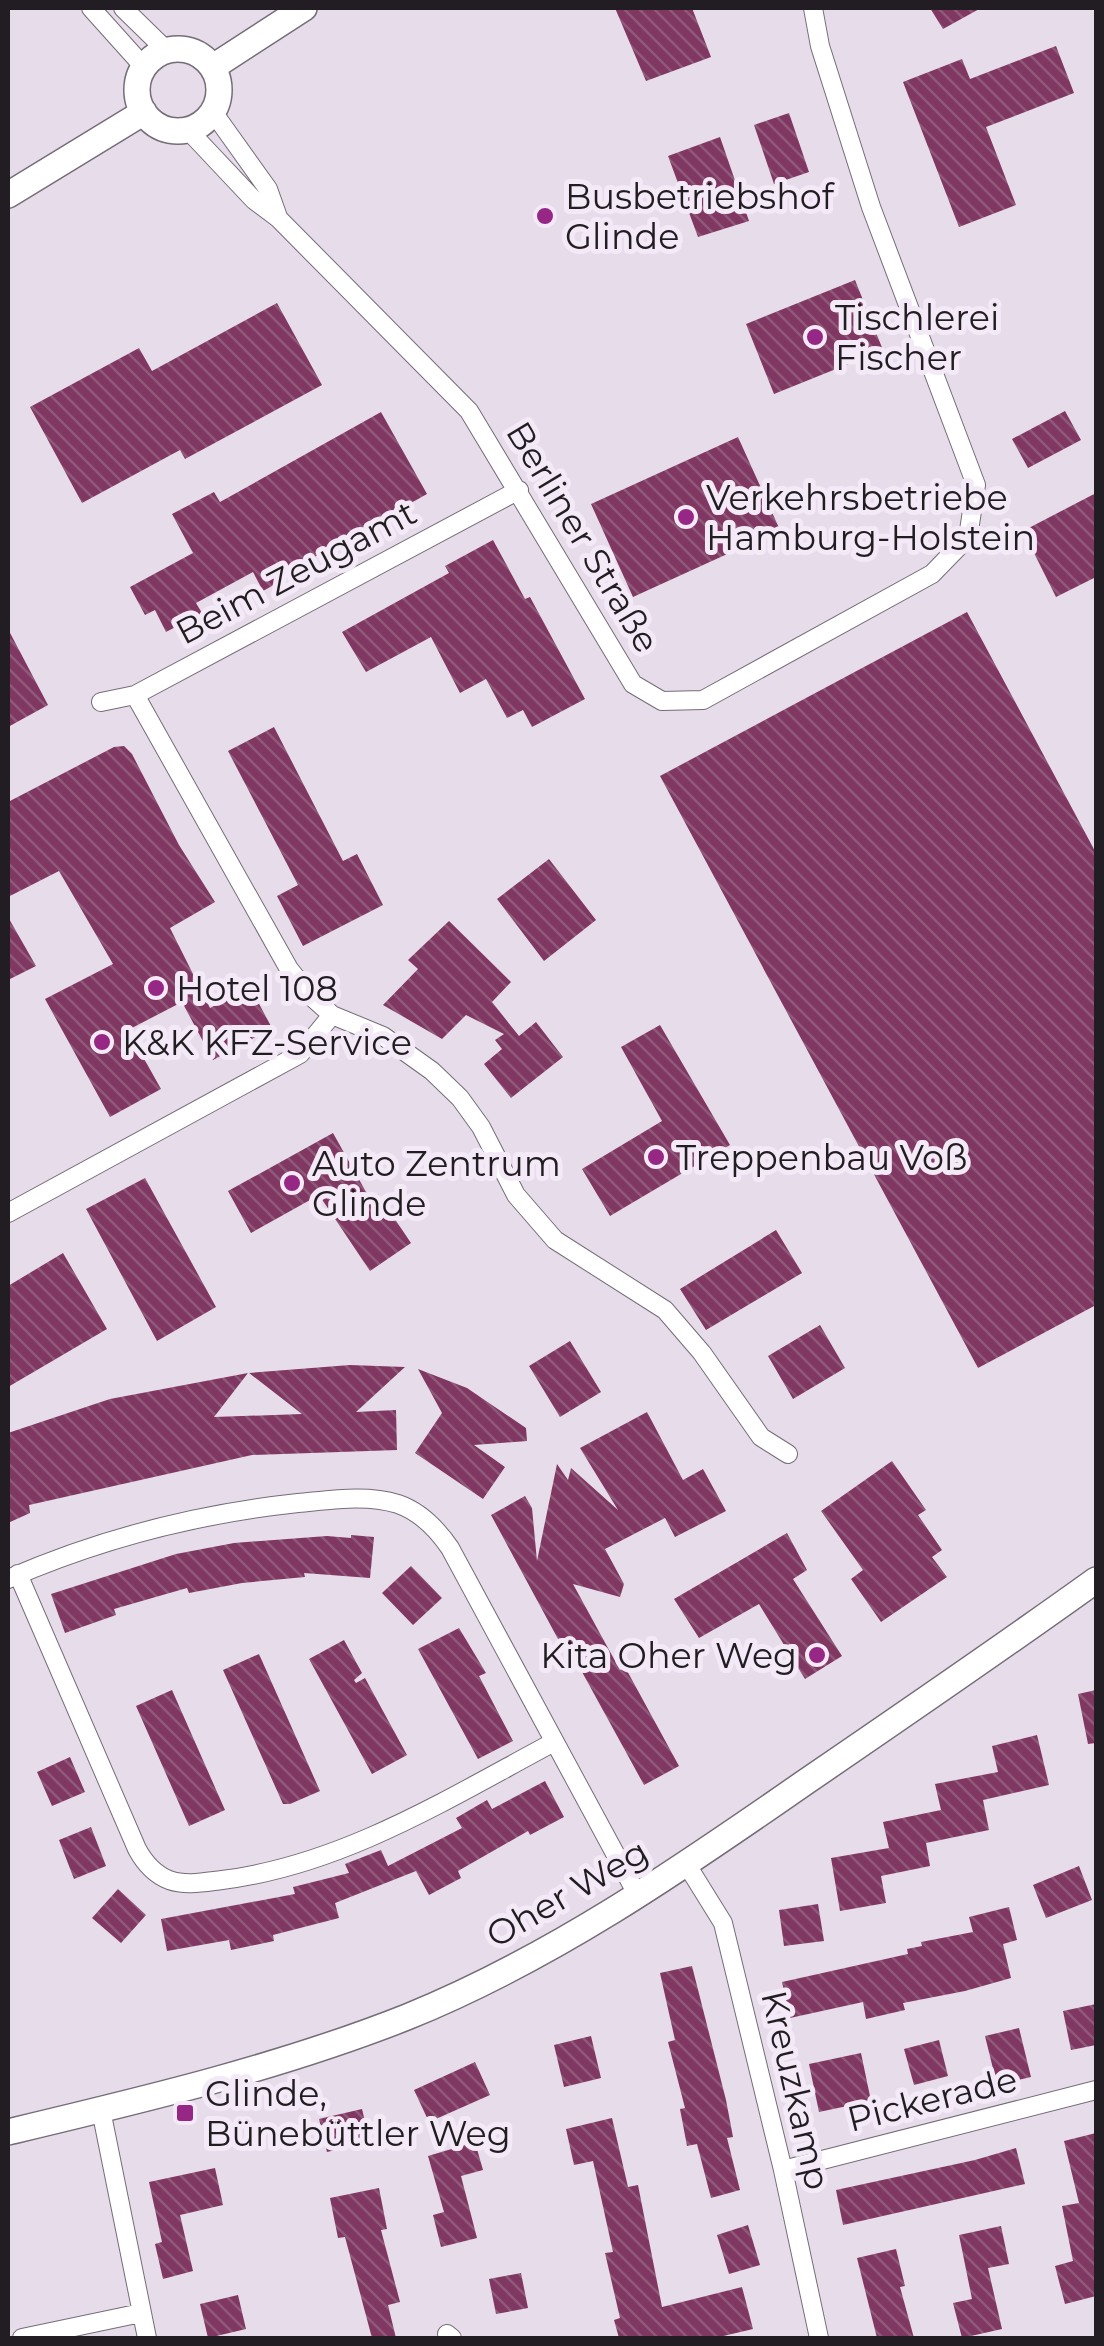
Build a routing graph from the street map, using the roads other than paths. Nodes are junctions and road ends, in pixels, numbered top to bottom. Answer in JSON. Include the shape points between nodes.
{"nodes":[{"id":1,"x":91,"y":8,"type":"edge"},
{"id":2,"x":123,"y":8,"type":"edge"},
{"id":3,"x":304,"y":8,"type":"edge"},
{"id":4,"x":812,"y":8,"type":"edge"},
{"id":5,"x":167,"y":50,"type":"junction"},
{"id":6,"x":144,"y":67,"type":"junction"},
{"id":7,"x":213,"y":67,"type":"junction"},
{"id":8,"x":144,"y":112,"type":"junction"},
{"id":9,"x":213,"y":112,"type":"junction"},
{"id":10,"x":188,"y":130,"type":"junction"},
{"id":11,"x":8,"y":194,"type":"edge"},
{"id":12,"x":278,"y":218,"type":"junction"},
{"id":13,"x":519,"y":490,"type":"junction"},
{"id":14,"x":134,"y":695,"type":"junction"},
{"id":15,"x":100,"y":702,"type":"dead end"},
{"id":16,"x":332,"y":1015,"type":"junction"},
{"id":17,"x":8,"y":1213,"type":"edge"},
{"id":18,"x":788,"y":1454,"type":"dead end"},
{"id":19,"x":13,"y":1576,"type":"edge"},
{"id":20,"x":1096,"y":1580,"type":"edge"},
{"id":21,"x":554,"y":1742,"type":"junction"},
{"id":22,"x":687,"y":1865,"type":"junction"},
{"id":23,"x":638,"y":1896,"type":"junction"},
{"id":24,"x":1096,"y":2090,"type":"edge"},
{"id":25,"x":101,"y":2110,"type":"junction"},
{"id":26,"x":8,"y":2132,"type":"edge"},
{"id":27,"x":783,"y":2170,"type":"junction"},
{"id":28,"x":141,"y":2313,"type":"junction"},
{"id":29,"x":22,"y":2338,"type":"edge"},
{"id":30,"x":147,"y":2338,"type":"edge"},
{"id":31,"x":819,"y":2338,"type":"edge"}],
"edges":[{"from":1,"to":6,"type":"street"},
{"from":2,"to":5,"type":"street"},
{"from":3,"to":7,"type":"street"},
{"from":4,"to":13,"type":"street","name":"Berliner Straße","via":[[873,212],[976,485],[968,537],[932,574],[703,700],[662,701],[633,684]]},
{"from":5,"to":6,"type":"street"},
{"from":5,"to":7,"type":"street","via":[[192,51]]},
{"from":6,"to":8,"type":"street","via":[[138,90]]},
{"from":7,"to":9,"type":"street","via":[[220,89]]},
{"from":8,"to":10,"type":"street","via":[[163,128]]},
{"from":8,"to":11,"type":"street"},
{"from":9,"to":10,"type":"street"},
{"from":9,"to":12,"type":"street","name":"Berliner Straße","via":[[268,189]]},
{"from":10,"to":12,"type":"street","name":"Berliner Straße"},
{"from":12,"to":13,"type":"street","name":"Berliner Straße","via":[[470,412]]},
{"from":13,"to":14,"type":"street","name":"Beim Zeugamt"},
{"from":14,"to":15,"type":"street","name":"Beim Zeugamt"},
{"from":14,"to":16,"type":"street","via":[[288,969]]},
{"from":16,"to":17,"type":"street","via":[[300,1054]]},
{"from":16,"to":18,"type":"street","via":[[384,1036],[432,1071],[460,1098],[516,1195],[556,1240],[664,1310],[760,1437]]},
{"from":19,"to":21,"type":"street","via":[[192,1518],[336,1499],[394,1503],[444,1538]]},
{"from":19,"to":21,"type":"street","via":[[137,1848],[146,1864],[170,1880],[248,1876],[338,1850]]},
{"from":20,"to":22,"type":"street","name":"Oher Weg"},
{"from":21,"to":23,"type":"street"},
{"from":22,"to":23,"type":"street","name":"Oher Weg"},
{"from":22,"to":27,"type":"street","name":"Kreuzkamp","via":[[723,1923]]},
{"from":23,"to":25,"type":"street","name":"Oher Weg","via":[[410,2016]]},
{"from":24,"to":27,"type":"street","name":"Pickerade"},
{"from":25,"to":26,"type":"street","name":"Oher Weg"},
{"from":25,"to":28,"type":"street"},
{"from":27,"to":31,"type":"street","name":"Kreuzkamp"},
{"from":28,"to":29,"type":"street"},
{"from":28,"to":30,"type":"street"}]}
